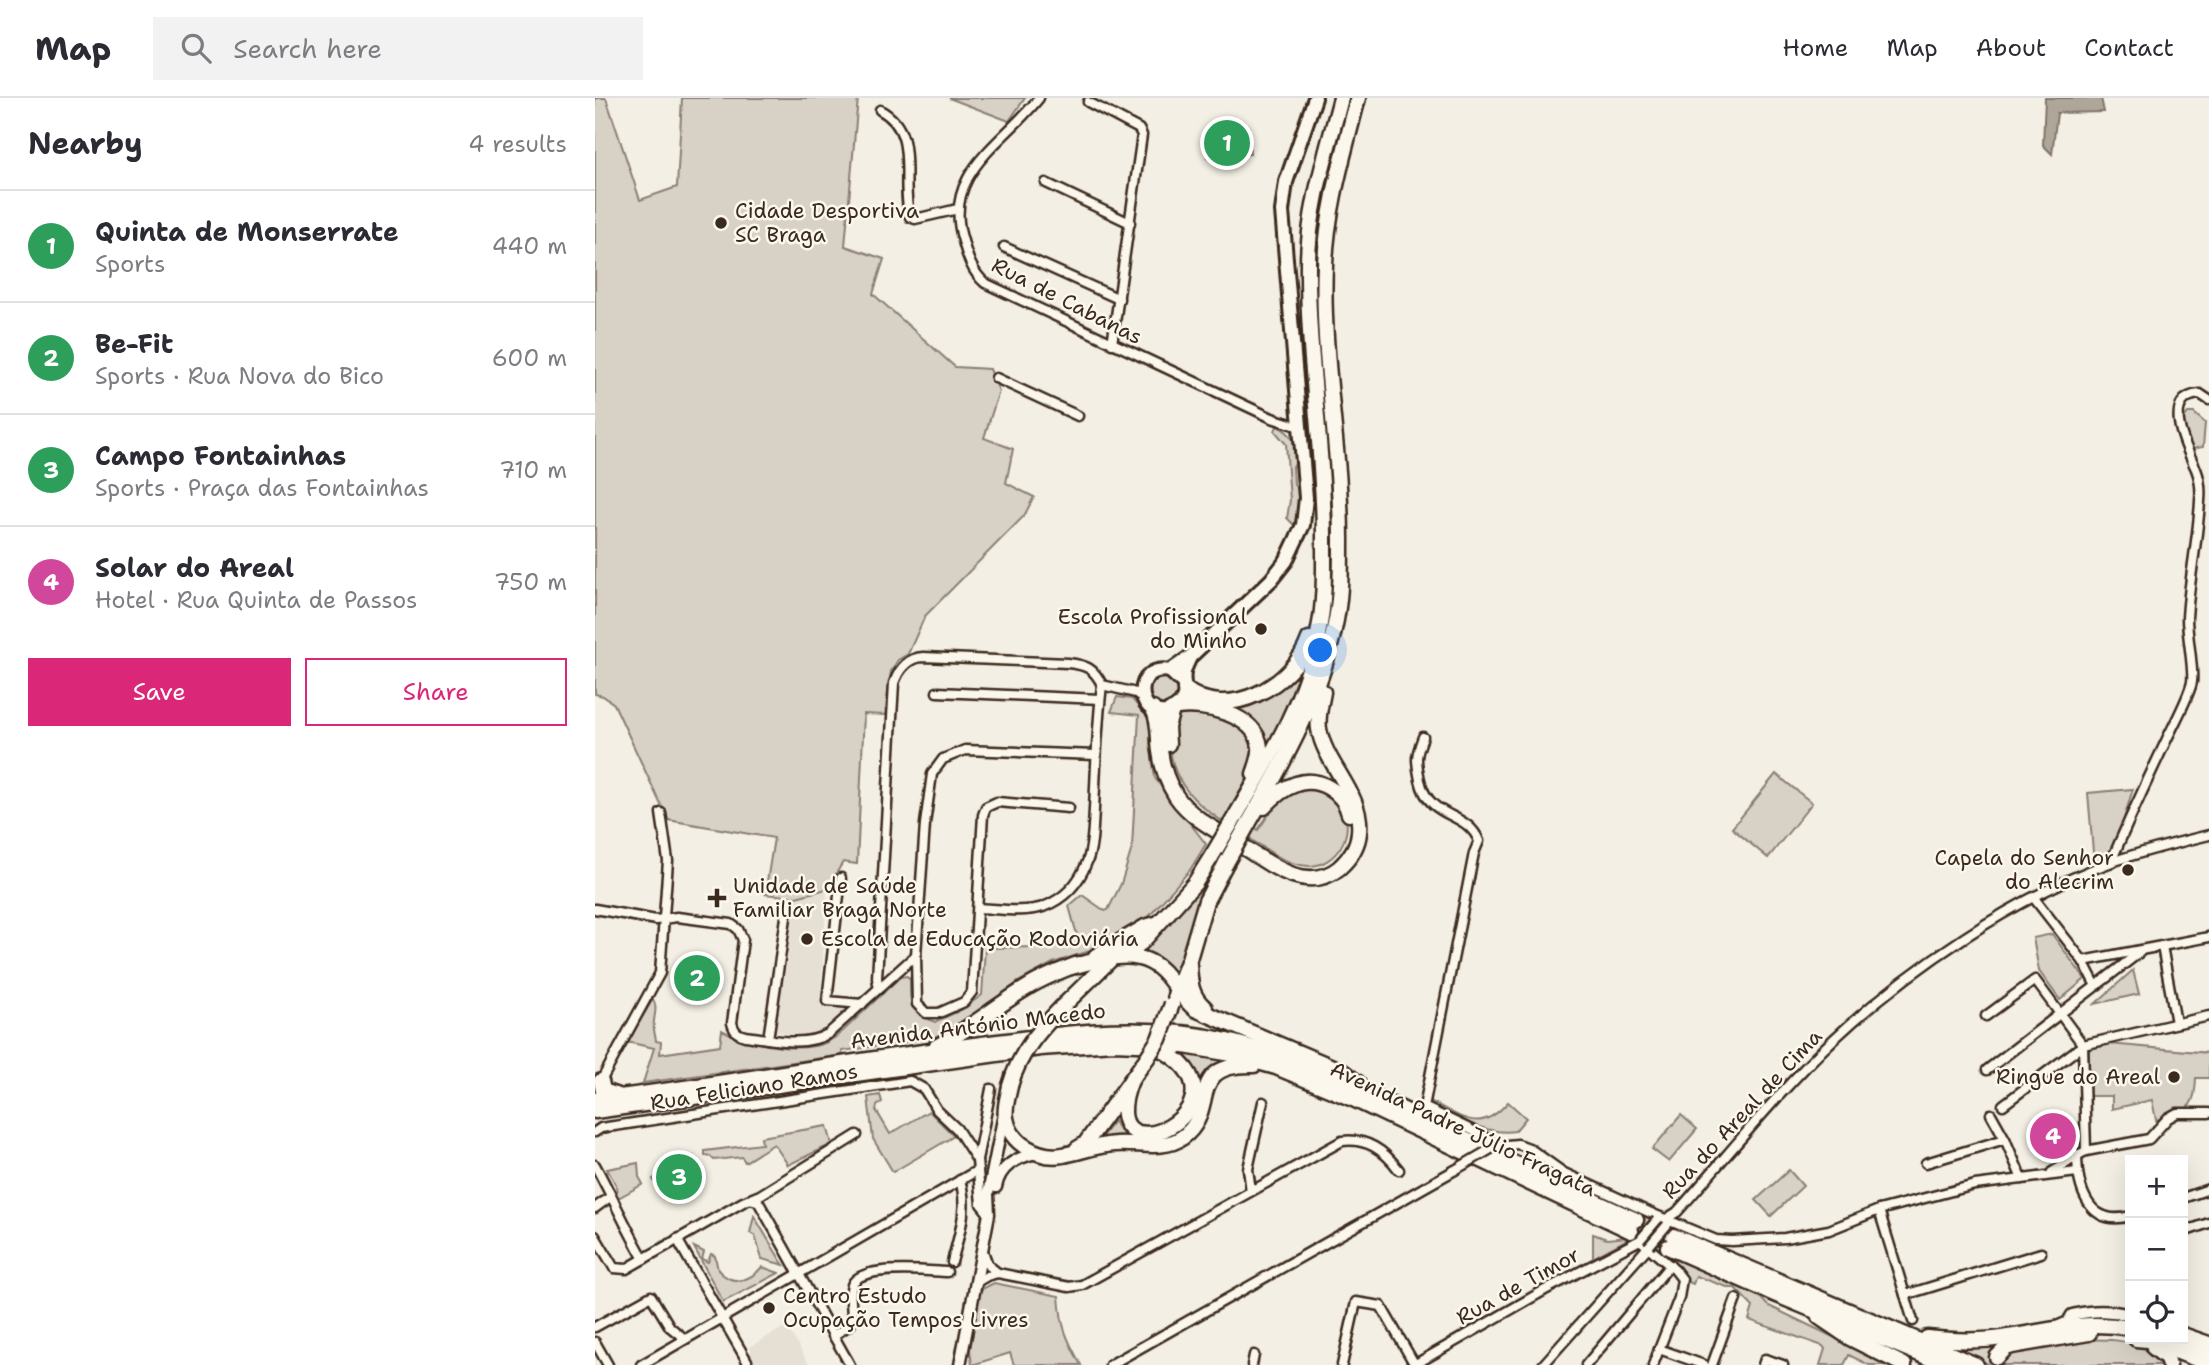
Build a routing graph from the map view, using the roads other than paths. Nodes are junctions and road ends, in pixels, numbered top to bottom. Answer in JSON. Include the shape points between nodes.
{"nodes":[{"id":1,"x":1039,"y":98,"type":"edge"},
{"id":2,"x":1315,"y":98,"type":"edge"},
{"id":3,"x":1341,"y":98,"type":"edge"},
{"id":4,"x":1358,"y":98,"type":"edge"},
{"id":5,"x":1089,"y":102,"type":"dead end"},
{"id":6,"x":880,"y":110,"type":"dead end"},
{"id":7,"x":1046,"y":183,"type":"dead end"},
{"id":8,"x":958,"y":209,"type":"junction"},
{"id":9,"x":1130,"y":223,"type":"junction"},
{"id":10,"x":1004,"y":247,"type":"dead end"},
{"id":11,"x":1119,"y":299,"type":"junction"},
{"id":12,"x":1112,"y":344,"type":"junction"},
{"id":13,"x":996,"y":378,"type":"dead end"},
{"id":14,"x":2209,"y":400,"type":"edge"},
{"id":15,"x":1078,"y":416,"type":"dead end"},
{"id":16,"x":1300,"y":427,"type":"junction"},
{"id":17,"x":1324,"y":562,"type":"junction"},
{"id":18,"x":1190,"y":657,"type":"junction"},
{"id":19,"x":1326,"y":663,"type":"junction"},
{"id":20,"x":1170,"y":670,"type":"junction"},
{"id":21,"x":1102,"y":685,"type":"junction"},
{"id":22,"x":1142,"y":685,"type":"junction"},
{"id":23,"x":1184,"y":686,"type":"junction"},
{"id":24,"x":1123,"y":690,"type":"junction"},
{"id":25,"x":937,"y":692,"type":"dead end"},
{"id":26,"x":1100,"y":699,"type":"junction"},
{"id":27,"x":1148,"y":704,"type":"junction"},
{"id":28,"x":1175,"y":709,"type":"junction"},
{"id":29,"x":1423,"y":737,"type":"dead end"},
{"id":30,"x":1096,"y":755,"type":"junction"},
{"id":31,"x":1254,"y":786,"type":"junction"},
{"id":32,"x":1069,"y":808,"type":"dead end"},
{"id":33,"x":661,"y":813,"type":"dead end"},
{"id":34,"x":1242,"y":820,"type":"junction"},
{"id":35,"x":2209,"y":835,"type":"edge"},
{"id":36,"x":2111,"y":862,"type":"junction"},
{"id":37,"x":841,"y":878,"type":"dead end"},
{"id":38,"x":2034,"y":898,"type":"junction"},
{"id":39,"x":788,"y":904,"type":"dead end"},
{"id":40,"x":978,"y":908,"type":"junction"},
{"id":41,"x":595,"y":909,"type":"edge"},
{"id":42,"x":663,"y":919,"type":"junction"},
{"id":43,"x":1156,"y":924,"type":"junction"},
{"id":44,"x":2209,"y":937,"type":"edge"},
{"id":45,"x":2162,"y":946,"type":"junction"},
{"id":46,"x":2143,"y":949,"type":"junction"},
{"id":47,"x":916,"y":955,"type":"junction"},
{"id":48,"x":1119,"y":956,"type":"junction"},
{"id":49,"x":1189,"y":959,"type":"junction"},
{"id":50,"x":2083,"y":961,"type":"junction"},
{"id":51,"x":1070,"y":967,"type":"junction"},
{"id":52,"x":2096,"y":986,"type":"junction"},
{"id":53,"x":879,"y":989,"type":"junction"},
{"id":54,"x":1174,"y":997,"type":"junction"},
{"id":55,"x":862,"y":1004,"type":"junction"},
{"id":56,"x":2059,"y":1013,"type":"junction"},
{"id":57,"x":1986,"y":1016,"type":"dead end"},
{"id":58,"x":2209,"y":1016,"type":"edge"},
{"id":59,"x":2176,"y":1023,"type":"junction"},
{"id":60,"x":1239,"y":1028,"type":"junction"},
{"id":61,"x":768,"y":1039,"type":"junction"},
{"id":62,"x":1149,"y":1044,"type":"junction"},
{"id":63,"x":2083,"y":1045,"type":"junction"},
{"id":64,"x":931,"y":1050,"type":"junction"},
{"id":65,"x":1276,"y":1067,"type":"junction"},
{"id":66,"x":1987,"y":1070,"type":"dead end"},
{"id":67,"x":1131,"y":1080,"type":"junction"},
{"id":68,"x":598,"y":1085,"type":"edge"},
{"id":69,"x":991,"y":1089,"type":"dead end"},
{"id":70,"x":623,"y":1097,"type":"junction"},
{"id":71,"x":1379,"y":1098,"type":"junction"},
{"id":72,"x":595,"y":1100,"type":"edge"},
{"id":73,"x":1262,"y":1102,"type":"dead end"},
{"id":74,"x":2003,"y":1105,"type":"dead end"},
{"id":75,"x":1006,"y":1106,"type":"junction"},
{"id":76,"x":595,"y":1111,"type":"edge"},
{"id":77,"x":2209,"y":1113,"type":"edge"},
{"id":78,"x":1991,"y":1114,"type":"dead end"},
{"id":79,"x":1436,"y":1126,"type":"joint"},
{"id":80,"x":595,"y":1132,"type":"edge"},
{"id":81,"x":857,"y":1135,"type":"dead end"},
{"id":82,"x":2005,"y":1139,"type":"junction"},
{"id":83,"x":1496,"y":1146,"type":"junction"},
{"id":84,"x":1073,"y":1152,"type":"junction"},
{"id":85,"x":1036,"y":1153,"type":"junction"},
{"id":86,"x":2082,"y":1153,"type":"junction"},
{"id":87,"x":1475,"y":1158,"type":"junction"},
{"id":88,"x":977,"y":1160,"type":"junction"},
{"id":89,"x":1926,"y":1163,"type":"dead end"},
{"id":90,"x":595,"y":1165,"type":"edge"},
{"id":91,"x":978,"y":1170,"type":"junction"},
{"id":92,"x":1399,"y":1170,"type":"dead end"},
{"id":93,"x":2077,"y":1172,"type":"junction"},
{"id":94,"x":2046,"y":1176,"type":"junction"},
{"id":95,"x":2022,"y":1179,"type":"junction"},
{"id":96,"x":960,"y":1180,"type":"junction"},
{"id":97,"x":2209,"y":1189,"type":"edge"},
{"id":98,"x":1251,"y":1191,"type":"junction"},
{"id":99,"x":610,"y":1196,"type":"junction"},
{"id":100,"x":2188,"y":1196,"type":"edge"},
{"id":101,"x":750,"y":1199,"type":"junction"},
{"id":102,"x":595,"y":1208,"type":"edge"},
{"id":103,"x":1879,"y":1210,"type":"junction"},
{"id":104,"x":989,"y":1211,"type":"junction"},
{"id":105,"x":2125,"y":1216,"type":"edge"},
{"id":106,"x":2209,"y":1223,"type":"edge"},
{"id":107,"x":1666,"y":1229,"type":"junction"},
{"id":108,"x":1635,"y":1230,"type":"junction"},
{"id":109,"x":2188,"y":1230,"type":"edge"},
{"id":110,"x":595,"y":1236,"type":"edge"},
{"id":111,"x":677,"y":1240,"type":"junction"},
{"id":112,"x":1649,"y":1246,"type":"junction"},
{"id":113,"x":598,"y":1247,"type":"edge"},
{"id":114,"x":982,"y":1247,"type":"junction"},
{"id":115,"x":2041,"y":1253,"type":"dead end"},
{"id":116,"x":644,"y":1259,"type":"junction"},
{"id":117,"x":953,"y":1262,"type":"dead end"},
{"id":118,"x":1669,"y":1265,"type":"junction"},
{"id":119,"x":947,"y":1272,"type":"dead end"},
{"id":120,"x":799,"y":1273,"type":"junction"},
{"id":121,"x":998,"y":1273,"type":"junction"},
{"id":122,"x":974,"y":1283,"type":"junction"},
{"id":123,"x":1905,"y":1296,"type":"junction"},
{"id":124,"x":1736,"y":1299,"type":"dead end"},
{"id":125,"x":1804,"y":1306,"type":"junction"},
{"id":126,"x":2125,"y":1314,"type":"edge"},
{"id":127,"x":722,"y":1318,"type":"junction"},
{"id":128,"x":595,"y":1327,"type":"edge"},
{"id":129,"x":2056,"y":1327,"type":"junction"},
{"id":130,"x":2125,"y":1327,"type":"edge"},
{"id":131,"x":1911,"y":1329,"type":"junction"},
{"id":132,"x":2188,"y":1335,"type":"edge"},
{"id":133,"x":833,"y":1336,"type":"junction"},
{"id":134,"x":2125,"y":1337,"type":"edge"},
{"id":135,"x":685,"y":1339,"type":"junction"},
{"id":136,"x":595,"y":1342,"type":"edge"},
{"id":137,"x":2209,"y":1342,"type":"edge"},
{"id":138,"x":2145,"y":1344,"type":"edge"},
{"id":139,"x":2157,"y":1344,"type":"edge"},
{"id":140,"x":2183,"y":1344,"type":"edge"},
{"id":141,"x":1659,"y":1349,"type":"junction"},
{"id":142,"x":2209,"y":1353,"type":"edge"},
{"id":143,"x":1254,"y":1355,"type":"dead end"},
{"id":144,"x":1997,"y":1357,"type":"dead end"},
{"id":145,"x":747,"y":1361,"type":"dead end"},
{"id":146,"x":2209,"y":1364,"type":"edge"},
{"id":147,"x":608,"y":1365,"type":"edge"},
{"id":148,"x":641,"y":1365,"type":"edge"},
{"id":149,"x":850,"y":1365,"type":"edge"},
{"id":150,"x":959,"y":1365,"type":"edge"},
{"id":151,"x":1110,"y":1365,"type":"edge"},
{"id":152,"x":1252,"y":1365,"type":"edge"},
{"id":153,"x":1342,"y":1365,"type":"edge"},
{"id":154,"x":1415,"y":1365,"type":"edge"},
{"id":155,"x":1543,"y":1365,"type":"edge"},
{"id":156,"x":1586,"y":1365,"type":"edge"},
{"id":157,"x":1653,"y":1365,"type":"edge"},
{"id":158,"x":1704,"y":1365,"type":"edge"},
{"id":159,"x":1712,"y":1365,"type":"edge"},
{"id":160,"x":1763,"y":1365,"type":"edge"},
{"id":161,"x":1783,"y":1365,"type":"edge"},
{"id":162,"x":1904,"y":1365,"type":"edge"},
{"id":163,"x":1947,"y":1365,"type":"edge"},
{"id":164,"x":1976,"y":1365,"type":"edge"},
{"id":165,"x":2169,"y":1365,"type":"edge"}],
"edges":[{"from":1,"to":8,"type":"street","name":"Rua de Cabanas","via":[[971,172]]},
{"from":2,"to":16,"type":"main road","via":[[1286,182],[1282,211]]},
{"from":3,"to":17,"type":"highway","via":[[1317,192],[1308,261]]},
{"from":4,"to":19,"type":"highway","via":[[1333,195],[1325,264],[1341,507],[1337,618]]},
{"from":5,"to":9,"type":"street","via":[[1139,129],[1142,135]]},
{"from":6,"to":8,"type":"street","via":[[903,135],[910,217]]},
{"from":7,"to":9,"type":"street"},
{"from":8,"to":12,"type":"street","name":"Rua de Cabanas","via":[[958,226],[979,278]]},
{"from":9,"to":11,"type":"street"},
{"from":10,"to":11,"type":"street"},
{"from":11,"to":12,"type":"street"},
{"from":12,"to":16,"type":"street","name":"Rua de Cabanas"},
{"from":13,"to":15,"type":"street"},
{"from":14,"to":36,"type":"street","via":[[2193,394],[2182,404],[2179,420],[2183,445],[2199,480],[2200,498],[2187,621],[2192,681]]},
{"from":16,"to":18,"type":"main road","via":[[1307,498],[1303,525],[1291,554],[1271,580]]},
{"from":17,"to":23,"type":"highway","via":[[1309,641],[1278,683],[1246,698],[1224,701],[1199,698]]},
{"from":17,"to":31,"type":"highway","via":[[1322,608],[1312,659],[1299,698]]},
{"from":18,"to":20,"type":"main road"},
{"from":18,"to":23,"type":"main road"},
{"from":19,"to":27,"type":"highway","via":[[1319,729],[1357,811],[1359,831],[1352,854],[1321,878],[1292,876],[1190,813],[1163,767],[1158,725]]},
{"from":19,"to":34,"type":"highway","via":[[1292,747]]},
{"from":20,"to":22,"type":"main road","via":[[1150,674]]},
{"from":20,"to":23,"type":"main road"},
{"from":21,"to":24,"type":"street"},
{"from":21,"to":26,"type":"street"},
{"from":21,"to":53,"type":"street","via":[[1096,672],[1068,663],[923,657],[914,658],[898,671],[880,895]]},
{"from":22,"to":24,"type":"street"},
{"from":22,"to":27,"type":"main road"},
{"from":23,"to":28,"type":"main road","via":[[1182,702]]},
{"from":24,"to":27,"type":"street","via":[[1136,693]]},
{"from":25,"to":26,"type":"street"},
{"from":26,"to":30,"type":"street"},
{"from":27,"to":28,"type":"main road","via":[[1166,712]]},
{"from":28,"to":31,"type":"highway","via":[[1198,707],[1249,724],[1260,744]]},
{"from":28,"to":34,"type":"highway","via":[[1167,727],[1176,779],[1208,818],[1295,869],[1319,870],[1337,859],[1346,849],[1351,831],[1348,807],[1331,788],[1319,783],[1297,783]]},
{"from":29,"to":83,"type":"street","via":[[1415,757],[1422,790],[1430,804],[1474,829],[1479,842],[1424,1107]]},
{"from":30,"to":40,"type":"street","via":[[1089,860],[1069,891],[1040,908]]},
{"from":30,"to":47,"type":"street","via":[[975,748],[953,753],[939,763],[932,774],[925,824]]},
{"from":31,"to":34,"type":"highway"},
{"from":32,"to":40,"type":"street","via":[[997,802],[986,807]]},
{"from":33,"to":42,"type":"street","via":[[668,861]]},
{"from":34,"to":43,"type":"highway","bridge":true,"via":[[1195,883]]},
{"from":34,"to":49,"type":"highway","bridge":true,"via":[[1206,901]]},
{"from":35,"to":36,"type":"street","name":"Rua do Areal de Cima"},
{"from":36,"to":38,"type":"street","name":"Rua do Areal de Cima"},
{"from":37,"to":55,"type":"street","via":[[827,1001]]},
{"from":38,"to":50,"type":"street"},
{"from":38,"to":107,"type":"street","name":"Rua do Areal de Cima","via":[[1955,945],[1878,1000],[1835,1038],[1789,1084]]},
{"from":39,"to":61,"type":"street"},
{"from":40,"to":47,"type":"street","via":[[968,999],[931,1014],[918,1007]]},
{"from":41,"to":42,"type":"street"},
{"from":42,"to":61,"type":"street","via":[[677,917],[738,929],[743,940],[733,1029],[739,1035]]},
{"from":42,"to":68,"type":"street","via":[[660,973]]},
{"from":43,"to":48,"type":"highway","via":[[1141,943]]},
{"from":43,"to":51,"type":"highway"},
{"from":44,"to":45,"type":"street"},
{"from":45,"to":46,"type":"street"},
{"from":45,"to":59,"type":"street"},
{"from":46,"to":50,"type":"street"},
{"from":46,"to":52,"type":"street"},
{"from":47,"to":53,"type":"street"},
{"from":48,"to":51,"type":"highway"},
{"from":48,"to":54,"type":"highway","via":[[1138,956],[1153,963],[1167,976]]},
{"from":48,"to":75,"type":"highway","bridge":true,"via":[[1105,963],[1027,1048]]},
{"from":49,"to":54,"type":"highway"},
{"from":49,"to":60,"type":"highway","via":[[1189,981],[1199,1004]]},
{"from":50,"to":52,"type":"street"},
{"from":51,"to":64,"type":"highway","via":[[1027,987]]},
{"from":52,"to":56,"type":"street"},
{"from":53,"to":55,"type":"street"},
{"from":54,"to":60,"type":"highway"},
{"from":54,"to":67,"type":"highway","bridge":true,"via":[[1159,1039]]},
{"from":55,"to":61,"type":"street","via":[[818,1040]]},
{"from":56,"to":57,"type":"street","via":[[2035,980]]},
{"from":56,"to":63,"type":"street"},
{"from":56,"to":66,"type":"street"},
{"from":58,"to":59,"type":"street"},
{"from":59,"to":63,"type":"street"},
{"from":60,"to":71,"type":"highway","via":[[1342,1071]]},
{"from":62,"to":65,"type":"highway","name":"Avenida António Macedo","via":[[1204,1048]]},
{"from":62,"to":67,"type":"highway","via":[[1174,1056],[1189,1075],[1192,1094],[1184,1115],[1165,1131],[1146,1134],[1134,1130],[1123,1111]]},
{"from":62,"to":76,"type":"highway","name":"Avenida António Macedo","via":[[1040,1048]]},
{"from":63,"to":74,"type":"street"},
{"from":63,"to":86,"type":"street"},
{"from":64,"to":70,"type":"highway","name":"Avenida António Macedo"},
{"from":64,"to":71,"type":"highway","name":"Avenida António Macedo","via":[[1080,1032],[1179,1033],[1265,1051]]},
{"from":65,"to":84,"type":"highway","via":[[1227,1067],[1212,1077],[1192,1128],[1175,1141],[1105,1145]]},
{"from":65,"to":87,"type":"highway","name":"Avenida Padre Júlio Fragata"},
{"from":67,"to":84,"type":"highway","via":[[1085,1144]]},
{"from":68,"to":70,"type":"highway"},
{"from":69,"to":88,"type":"street"},
{"from":70,"to":72,"type":"highway","name":"Avenida António Macedo"},
{"from":71,"to":79,"type":"highway","name":"Avenida António Macedo"},
{"from":73,"to":98,"type":"street","via":[[1248,1169]]},
{"from":75,"to":85,"type":"highway","via":[[1010,1131]]},
{"from":75,"to":104,"type":"street"},
{"from":77,"to":86,"type":"street","via":[[2177,1113],[2149,1139]]},
{"from":78,"to":82,"type":"street"},
{"from":79,"to":108,"type":"highway","name":"Avenida Padre Júlio Fragata"},
{"from":80,"to":88,"type":"street","name":"Rua Feliciano Ramos","via":[[909,1081],[918,1084],[957,1129]]},
{"from":81,"to":101,"type":"street"},
{"from":82,"to":89,"type":"street"},
{"from":82,"to":95,"type":"street"},
{"from":83,"to":87,"type":"street","bridge":true},
{"from":83,"to":107,"type":"street","via":[[1529,1148]]},
{"from":84,"to":85,"type":"highway"},
{"from":85,"to":104,"type":"street","via":[[1003,1170]]},
{"from":86,"to":93,"type":"street"},
{"from":86,"to":94,"type":"street"},
{"from":87,"to":108,"type":"highway","name":"Avenida Padre Júlio Fragata"},
{"from":87,"to":151,"type":"street","bridge":true},
{"from":88,"to":91,"type":"street"},
{"from":90,"to":99,"type":"street"},
{"from":91,"to":96,"type":"street"},
{"from":91,"to":104,"type":"street","via":[[981,1204]]},
{"from":92,"to":98,"type":"street","via":[[1389,1156],[1369,1143],[1342,1141]]},
{"from":93,"to":94,"type":"street"},
{"from":93,"to":105,"type":"street","via":[[2090,1206],[2098,1213]]},
{"from":94,"to":95,"type":"street"},
{"from":95,"to":103,"type":"street","via":[[1975,1185]]},
{"from":96,"to":117,"type":"street","via":[[963,1220]]},
{"from":96,"to":120,"type":"street"},
{"from":97,"to":100,"type":"street"},
{"from":98,"to":121,"type":"street","via":[[1081,1285],[1069,1287]]},
{"from":99,"to":102,"type":"street"},
{"from":99,"to":116,"type":"street"},
{"from":101,"to":111,"type":"street"},
{"from":101,"to":120,"type":"street","via":[[758,1201]]},
{"from":103,"to":107,"type":"street","via":[[1829,1230],[1785,1237],[1716,1240]]},
{"from":103,"to":123,"type":"street"},
{"from":104,"to":114,"type":"street"},
{"from":106,"to":109,"type":"street"},
{"from":107,"to":108,"type":"street","bridge":true},
{"from":107,"to":112,"type":"street","bridge":true},
{"from":107,"to":125,"type":"highway"},
{"from":107,"to":131,"type":"highway"},
{"from":108,"to":112,"type":"street"},
{"from":108,"to":154,"type":"street","name":"Rua de Timor","via":[[1545,1290]]},
{"from":110,"to":113,"type":"street"},
{"from":111,"to":116,"type":"street"},
{"from":111,"to":127,"type":"street"},
{"from":112,"to":118,"type":"street"},
{"from":112,"to":155,"type":"street"},
{"from":113,"to":116,"type":"street","via":[[614,1268],[626,1269]]},
{"from":114,"to":121,"type":"street","via":[[988,1265]]},
{"from":114,"to":122,"type":"street"},
{"from":115,"to":123,"type":"street"},
{"from":118,"to":141,"type":"street","via":[[1682,1279],[1682,1287]]},
{"from":118,"to":156,"type":"street"},
{"from":119,"to":133,"type":"street","via":[[876,1271],[854,1280],[851,1324]]},
{"from":120,"to":127,"type":"street"},
{"from":120,"to":133,"type":"street"},
{"from":121,"to":122,"type":"street"},
{"from":122,"to":150,"type":"street"},
{"from":123,"to":131,"type":"street"},
{"from":124,"to":159,"type":"street"},
{"from":125,"to":162,"type":"highway","via":[[1831,1327]]},
{"from":125,"to":163,"type":"highway"},
{"from":126,"to":129,"type":"street","via":[[2082,1313]]},
{"from":127,"to":135,"type":"street"},
{"from":127,"to":145,"type":"street"},
{"from":128,"to":135,"type":"street","via":[[651,1296],[670,1327]]},
{"from":129,"to":130,"type":"highway"},
{"from":129,"to":131,"type":"highway","via":[[2004,1338],[1958,1341]]},
{"from":131,"to":164,"type":"highway"},
{"from":132,"to":137,"type":"street"},
{"from":133,"to":149,"type":"street"},
{"from":134,"to":144,"type":"highway","via":[[2079,1334],[2012,1346]]},
{"from":135,"to":148,"type":"street"},
{"from":136,"to":147,"type":"street"},
{"from":138,"to":165,"type":"highway","via":[[2163,1354]]},
{"from":139,"to":146,"type":"highway"},
{"from":140,"to":142,"type":"highway"},
{"from":141,"to":157,"type":"street"},
{"from":141,"to":158,"type":"street"},
{"from":143,"to":152,"type":"street"},
{"from":153,"to":154,"type":"street","via":[[1356,1302],[1381,1306]]},
{"from":160,"to":161,"type":"street","via":[[1765,1359]]}]}
